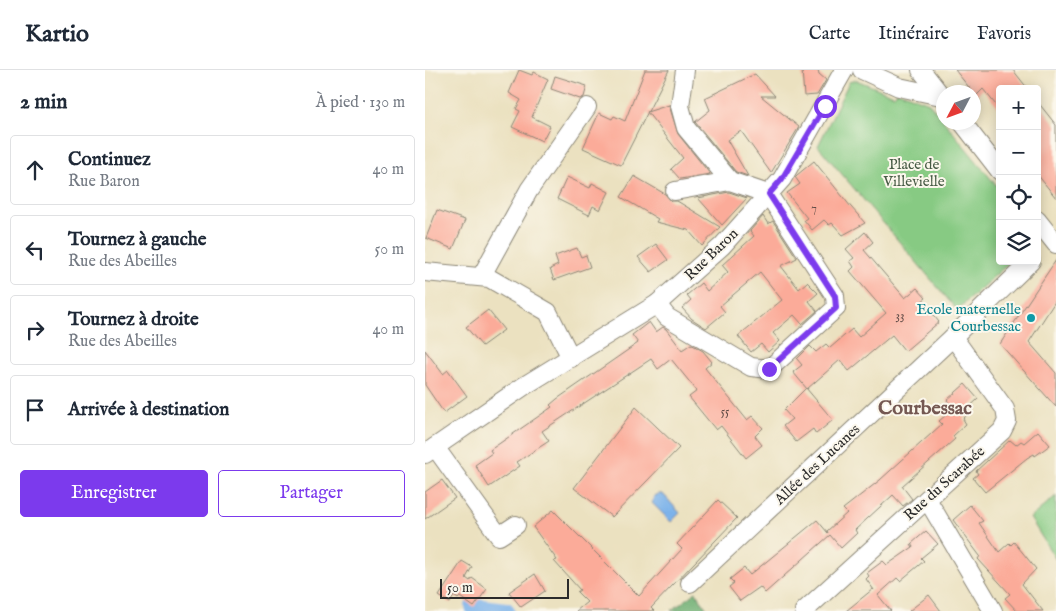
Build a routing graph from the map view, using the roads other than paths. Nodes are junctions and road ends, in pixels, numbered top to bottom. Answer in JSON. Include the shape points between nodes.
{"nodes":[{"id":1,"x":685,"y":70,"type":"edge"},
{"id":2,"x":844,"y":70,"type":"edge"},
{"id":3,"x":862,"y":70,"type":"edge"},
{"id":4,"x":921,"y":70,"type":"edge"},
{"id":5,"x":936,"y":88,"type":"edge"},
{"id":6,"x":936,"y":95,"type":"edge"},
{"id":7,"x":587,"y":108,"type":"dead end"},
{"id":8,"x":968,"y":130,"type":"edge"},
{"id":9,"x":996,"y":166,"type":"edge"},
{"id":10,"x":730,"y":181,"type":"junction"},
{"id":11,"x":675,"y":191,"type":"dead end"},
{"id":12,"x":769,"y":194,"type":"junction"},
{"id":13,"x":1041,"y":225,"type":"edge"},
{"id":14,"x":1054,"y":242,"type":"edge"},
{"id":15,"x":1041,"y":252,"type":"edge"},
{"id":16,"x":1027,"y":265,"type":"edge"},
{"id":17,"x":425,"y":272,"type":"edge"},
{"id":18,"x":481,"y":277,"type":"junction"},
{"id":19,"x":657,"y":304,"type":"junction"},
{"id":20,"x":953,"y":337,"type":"junction"},
{"id":21,"x":571,"y":358,"type":"junction"},
{"id":22,"x":430,"y":451,"type":"edge"},
{"id":23,"x":927,"y":499,"type":"junction"},
{"id":24,"x":516,"y":524,"type":"dead end"},
{"id":25,"x":690,"y":584,"type":"dead end"},
{"id":26,"x":804,"y":611,"type":"edge"},
{"id":27,"x":993,"y":611,"type":"edge"}],
"edges":[{"from":1,"to":10,"type":"street","via":[[680,106],[686,128]]},
{"from":2,"to":12,"type":"street","name":"Rue Baron","via":[[782,179]]},
{"from":3,"to":6,"type":"street","via":[[899,87]]},
{"from":4,"to":5,"type":"street"},
{"from":7,"to":18,"type":"street","via":[[529,190]]},
{"from":8,"to":9,"type":"street"},
{"from":10,"to":11,"type":"street"},
{"from":10,"to":12,"type":"street"},
{"from":12,"to":19,"type":"street","name":"Rue Baron","via":[[722,246]]},
{"from":12,"to":19,"type":"street","via":[[835,296],[836,308],[769,369],[751,367],[667,317]]},
{"from":13,"to":14,"type":"street"},
{"from":14,"to":15,"type":"street"},
{"from":16,"to":20,"type":"street","name":"Allée des Lucanes"},
{"from":17,"to":18,"type":"street"},
{"from":18,"to":21,"type":"street","via":[[489,278],[548,312]]},
{"from":19,"to":21,"type":"street","name":"Rue Baron"},
{"from":20,"to":23,"type":"street","name":"Rue du Scarabée","via":[[1005,409],[1007,421],[1002,431]]},
{"from":20,"to":25,"type":"street","name":"Allée des Lucanes"},
{"from":21,"to":22,"type":"street","name":"Rue Baron","via":[[524,386]]},
{"from":22,"to":24,"type":"street","via":[[499,536]]},
{"from":23,"to":26,"type":"street","name":"Rue du Scarabée"},
{"from":23,"to":27,"type":"street"}]}
